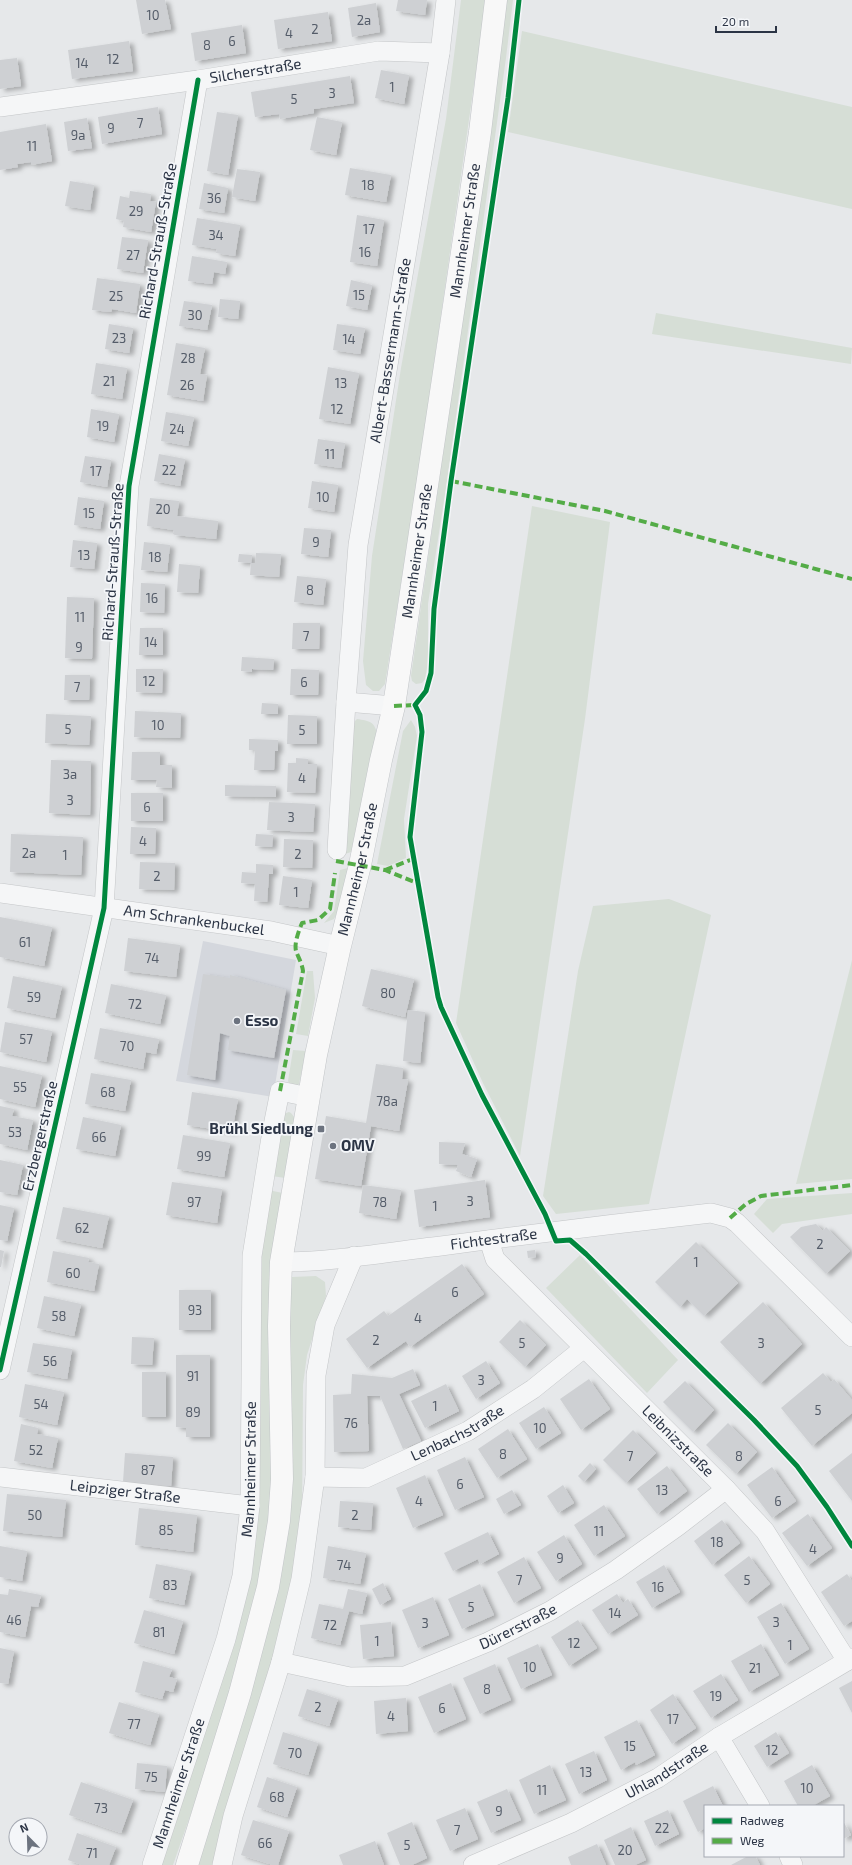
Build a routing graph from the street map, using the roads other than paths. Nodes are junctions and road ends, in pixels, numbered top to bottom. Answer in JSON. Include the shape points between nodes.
{"nodes":[{"id":1,"x":446,"y":0,"type":"edge"},
{"id":2,"x":496,"y":0,"type":"edge"},
{"id":3,"x":440,"y":52,"type":"junction"},
{"id":4,"x":198,"y":80,"type":"junction"},
{"id":5,"x":0,"y":107,"type":"edge"},
{"id":6,"x":346,"y":702,"type":"junction"},
{"id":7,"x":394,"y":706,"type":"junction"},
{"id":8,"x":337,"y":850,"type":"dead end"},
{"id":9,"x":0,"y":893,"type":"edge"},
{"id":10,"x":104,"y":908,"type":"junction"},
{"id":11,"x":340,"y":946,"type":"junction"},
{"id":12,"x":309,"y":1097,"type":"junction"},
{"id":13,"x":488,"y":1240,"type":"junction"},
{"id":14,"x":354,"y":1256,"type":"junction"},
{"id":15,"x":281,"y":1262,"type":"junction"},
{"id":16,"x":852,"y":1336,"type":"edge"},
{"id":17,"x":584,"y":1348,"type":"junction"},
{"id":18,"x":0,"y":1370,"type":"edge"},
{"id":19,"x":0,"y":1477,"type":"edge"},
{"id":20,"x":315,"y":1477,"type":"junction"},
{"id":21,"x":726,"y":1489,"type":"junction"},
{"id":22,"x":250,"y":1506,"type":"junction"},
{"id":23,"x":849,"y":1660,"type":"edge"},
{"id":24,"x":281,"y":1662,"type":"junction"},
{"id":25,"x":719,"y":1737,"type":"junction"},
{"id":26,"x":759,"y":1805,"type":"edge"},
{"id":27,"x":152,"y":1865,"type":"edge"},
{"id":28,"x":187,"y":1865,"type":"edge"},
{"id":29,"x":222,"y":1865,"type":"edge"},
{"id":30,"x":473,"y":1865,"type":"edge"}],
"edges":[{"from":1,"to":3,"type":"street","name":"Albert-Bassermann-Straße"},
{"from":2,"to":7,"type":"main road","name":"Mannheimer Straße","via":[[480,132]]},
{"from":3,"to":4,"type":"street","name":"Silcherstraße","via":[[379,51]]},
{"from":3,"to":6,"type":"street","name":"Albert-Bassermann-Straße","via":[[358,545]]},
{"from":4,"to":5,"type":"street","name":"Silcherstraße"},
{"from":4,"to":10,"type":"street","name":"Richard-Strauß-Straße","via":[[129,486]]},
{"from":6,"to":7,"type":"street"},
{"from":6,"to":8,"type":"street","name":"Albert-Bassermann-Straße"},
{"from":7,"to":11,"type":"main road","name":"Mannheimer Straße"},
{"from":9,"to":10,"type":"street","name":"Am Schrankenbuckel"},
{"from":10,"to":11,"type":"street","name":"Am Schrankenbuckel","via":[[270,931]]},
{"from":10,"to":18,"type":"street","name":"Erzbergerstraße"},
{"from":11,"to":12,"type":"main road","name":"Mannheimer Straße"},
{"from":12,"to":15,"type":"main road","name":"Mannheimer Straße"},
{"from":12,"to":22,"type":"street","name":"Mannheimer Straße","via":[[280,1092],[252,1256]]},
{"from":13,"to":14,"type":"street","name":"Fichtestraße"},
{"from":13,"to":16,"type":"street","name":"Fichtestraße","via":[[711,1213],[730,1218]]},
{"from":13,"to":17,"type":"street","name":"Leibnizstraße","via":[[495,1259]]},
{"from":14,"to":15,"type":"street","name":"Fichtestraße"},
{"from":14,"to":20,"type":"street","via":[[325,1325],[316,1375]]},
{"from":15,"to":28,"type":"main road","name":"Mannheimer Straße","via":[[279,1326],[282,1478],[278,1528],[268,1587],[244,1678]]},
{"from":17,"to":20,"type":"street","name":"Lenbachstraße","via":[[533,1389],[468,1431],[366,1478]]},
{"from":17,"to":21,"type":"street","name":"Leibnizstraße"},
{"from":19,"to":22,"type":"street","name":"Leipziger Straße"},
{"from":20,"to":24,"type":"street","via":[[301,1579]]},
{"from":21,"to":23,"type":"street","name":"Leibnizstraße","via":[[765,1531]]},
{"from":21,"to":24,"type":"street","name":"Dürerstraße","via":[[616,1570],[550,1612],[488,1642],[405,1676],[350,1677]]},
{"from":22,"to":27,"type":"street","name":"Mannheimer Straße","via":[[242,1576],[226,1639]]},
{"from":23,"to":25,"type":"street","name":"Uhlandstraße"},
{"from":24,"to":29,"type":"street","via":[[233,1816]]},
{"from":25,"to":26,"type":"street"},
{"from":25,"to":30,"type":"street","name":"Uhlandstraße","via":[[658,1778],[571,1823]]}]}
